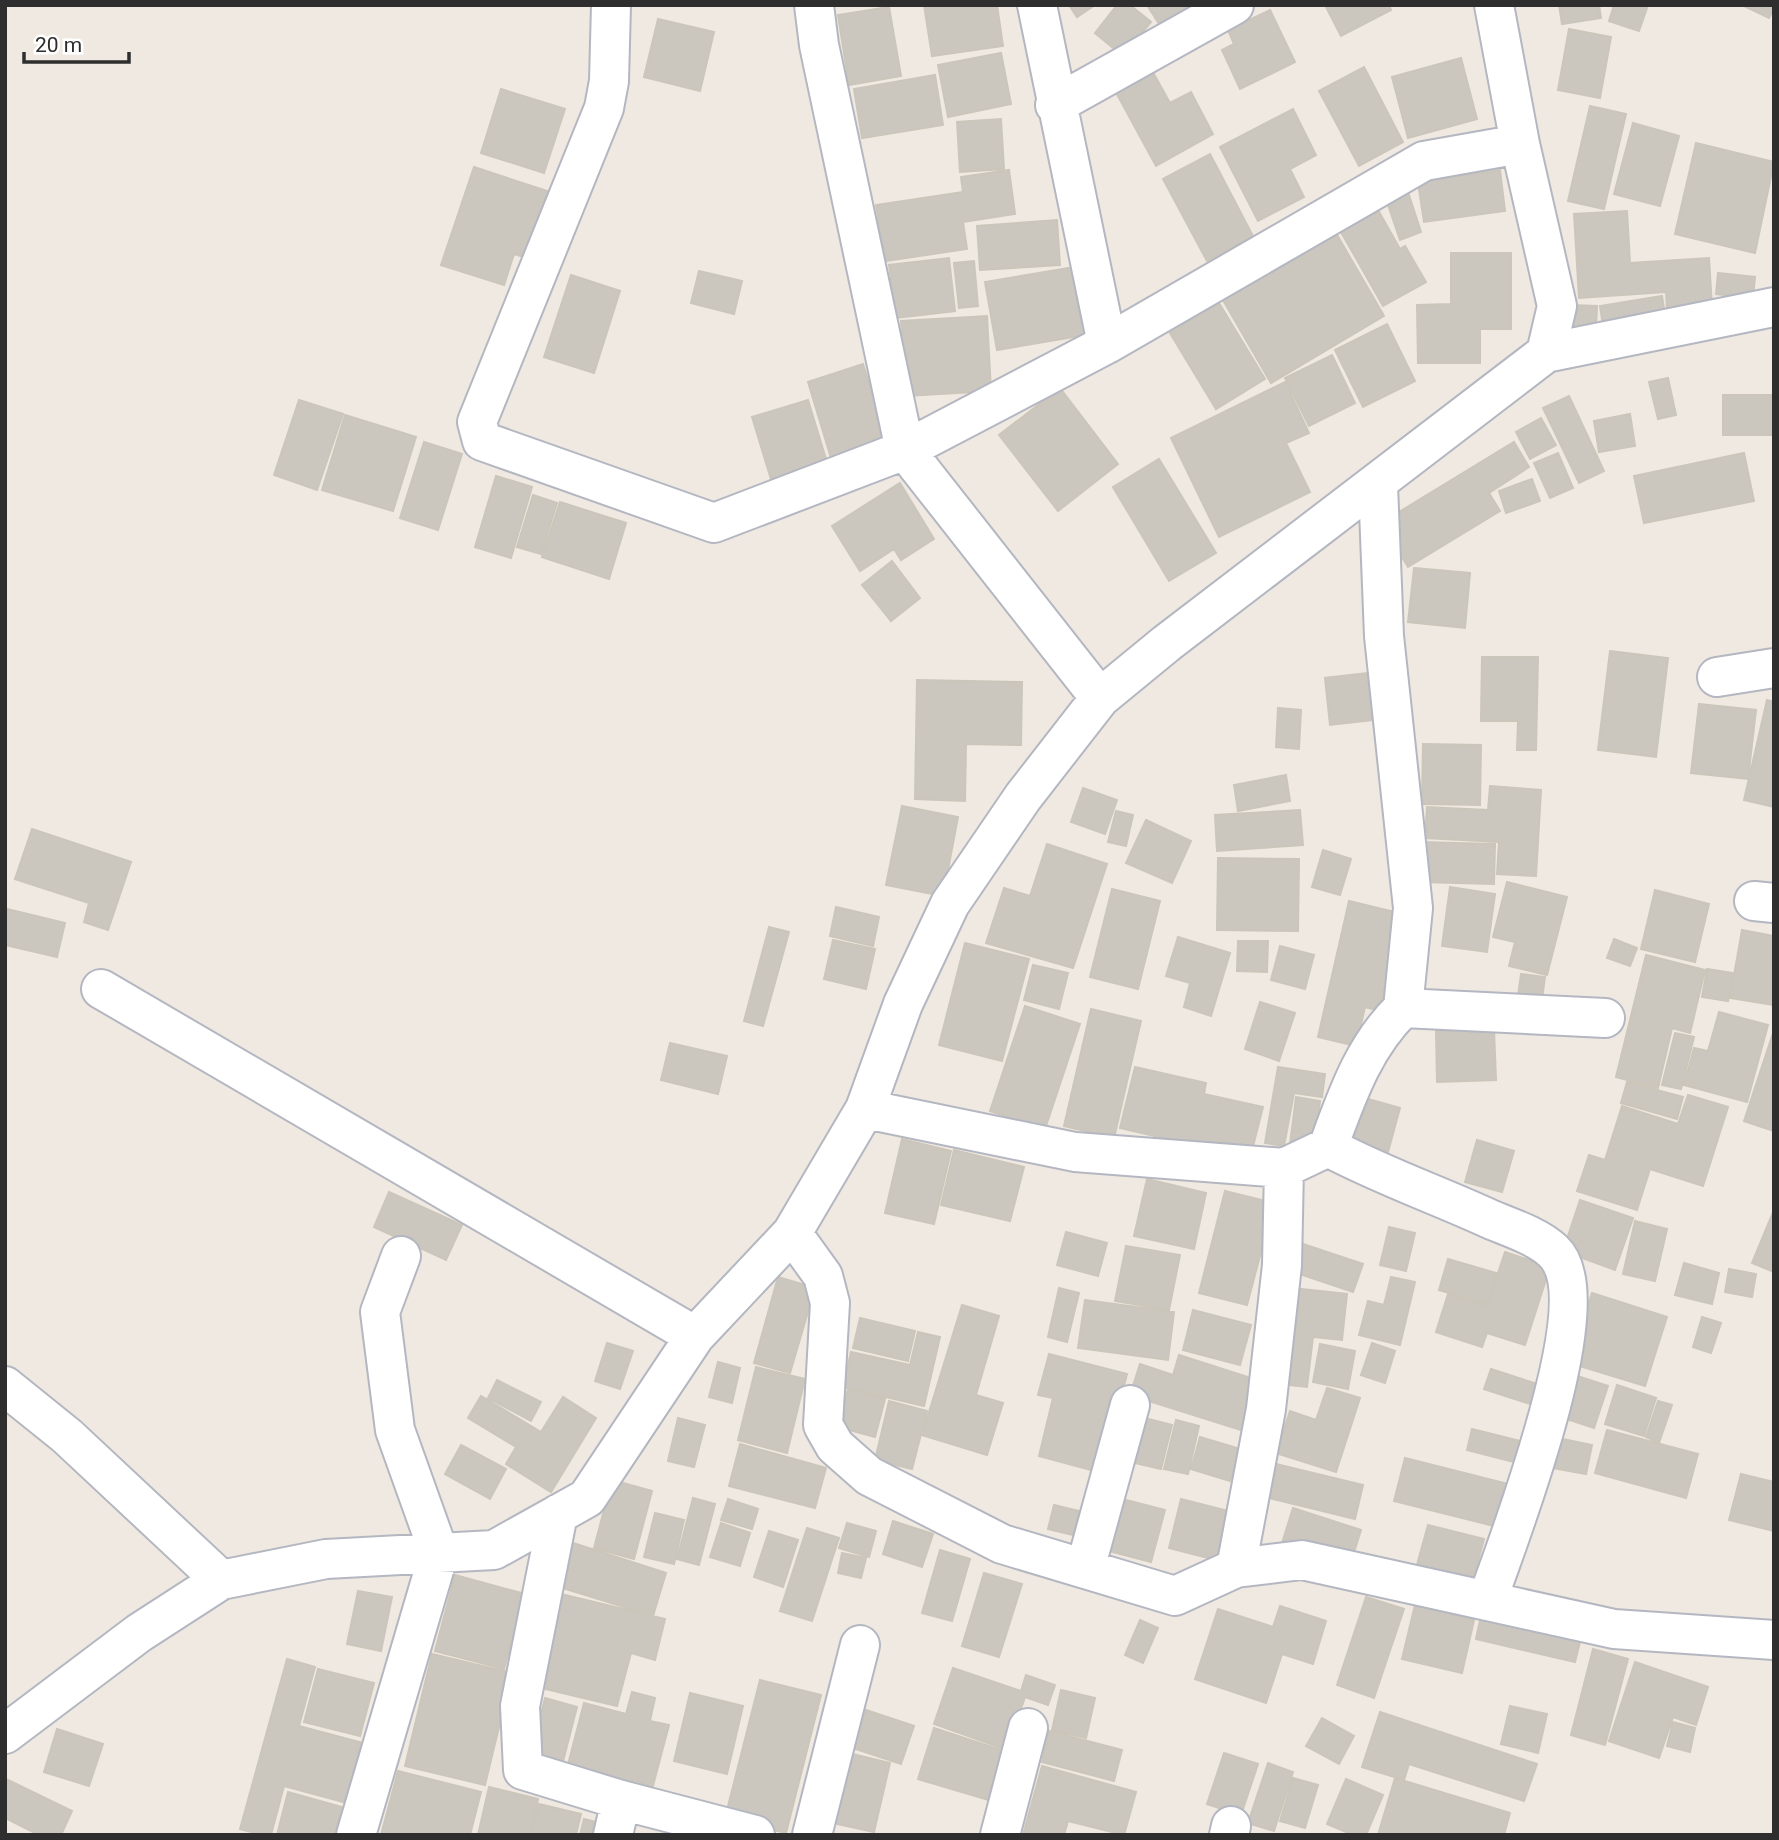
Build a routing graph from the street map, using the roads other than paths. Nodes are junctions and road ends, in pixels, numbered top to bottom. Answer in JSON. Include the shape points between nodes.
{"nodes":[{"id":1,"x":611,"y":5,"type":"edge"},
{"id":2,"x":814,"y":5,"type":"edge"},
{"id":3,"x":1037,"y":5,"type":"edge"},
{"id":4,"x":1234,"y":5,"type":"edge"},
{"id":5,"x":1494,"y":5,"type":"edge"},
{"id":6,"x":1055,"y":105,"type":"junction"},
{"id":7,"x":1520,"y":144,"type":"junction"},
{"id":8,"x":1774,"y":307,"type":"edge"},
{"id":9,"x":1107,"y":344,"type":"junction"},
{"id":10,"x":1546,"y":354,"type":"junction"},
{"id":11,"x":905,"y":450,"type":"junction"},
{"id":12,"x":1378,"y":485,"type":"junction"},
{"id":13,"x":1774,"y":668,"type":"edge"},
{"id":14,"x":1717,"y":677,"type":"dead end"},
{"id":15,"x":1100,"y":698,"type":"junction"},
{"id":16,"x":101,"y":989,"type":"dead end"},
{"id":17,"x":1403,"y":1008,"type":"junction"},
{"id":18,"x":1605,"y":1018,"type":"dead end"},
{"id":19,"x":865,"y":1109,"type":"junction"},
{"id":20,"x":1328,"y":1147,"type":"junction"},
{"id":21,"x":1284,"y":1168,"type":"junction"},
{"id":22,"x":792,"y":1233,"type":"junction"},
{"id":23,"x":401,"y":1256,"type":"dead end"},
{"id":24,"x":695,"y":1336,"type":"junction"},
{"id":25,"x":5,"y":1386,"type":"edge"},
{"id":26,"x":1130,"y":1405,"type":"dead end"},
{"id":27,"x":558,"y":1514,"type":"junction"},
{"id":28,"x":439,"y":1553,"type":"junction"},
{"id":29,"x":1236,"y":1568,"type":"junction"},
{"id":30,"x":1085,"y":1569,"type":"junction"},
{"id":31,"x":220,"y":1580,"type":"junction"},
{"id":32,"x":1487,"y":1601,"type":"junction"},
{"id":33,"x":1774,"y":1640,"type":"edge"},
{"id":34,"x":860,"y":1645,"type":"dead end"},
{"id":35,"x":1028,"y":1728,"type":"dead end"},
{"id":36,"x":5,"y":1734,"type":"edge"},
{"id":37,"x":617,"y":1817,"type":"edge"},
{"id":38,"x":356,"y":1835,"type":"edge"},
{"id":39,"x":755,"y":1835,"type":"edge"},
{"id":40,"x":812,"y":1835,"type":"edge"},
{"id":41,"x":1000,"y":1835,"type":"edge"}],
"edges":[{"from":1,"to":11,"type":"street","via":[[610,81],[604,108],[477,422],[482,441],[714,523]]},
{"from":2,"to":11,"type":"street"},
{"from":3,"to":6,"type":"street"},
{"from":4,"to":6,"type":"street"},
{"from":5,"to":7,"type":"street"},
{"from":6,"to":9,"type":"street"},
{"from":7,"to":9,"type":"street","via":[[1424,161]]},
{"from":7,"to":10,"type":"street","via":[[1557,306]]},
{"from":8,"to":10,"type":"street"},
{"from":9,"to":11,"type":"street"},
{"from":10,"to":12,"type":"street"},
{"from":11,"to":15,"type":"street"},
{"from":12,"to":15,"type":"street"},
{"from":12,"to":17,"type":"street","via":[[1384,636],[1413,908]]},
{"from":13,"to":14,"type":"street"},
{"from":15,"to":19,"type":"street","via":[[1023,797],[950,904],[903,1004]]},
{"from":16,"to":24,"type":"street"},
{"from":17,"to":18,"type":"street"},
{"from":17,"to":20,"type":"street","via":[[1381,1029],[1357,1070]]},
{"from":19,"to":21,"type":"street","via":[[1075,1152]]},
{"from":19,"to":22,"type":"street"},
{"from":20,"to":21,"type":"street"},
{"from":20,"to":32,"type":"street","via":[[1517,1231],[1553,1251],[1565,1265],[1567,1337],[1542,1440]]},
{"from":21,"to":29,"type":"street","via":[[1282,1265],[1266,1409]]},
{"from":22,"to":24,"type":"street"},
{"from":22,"to":30,"type":"street","via":[[823,1276],[830,1303],[823,1425],[835,1446],[869,1476],[1002,1544]]},
{"from":23,"to":28,"type":"street","via":[[380,1312],[395,1430]]},
{"from":24,"to":27,"type":"street","via":[[587,1498]]},
{"from":25,"to":31,"type":"street","via":[[67,1436]]},
{"from":26,"to":30,"type":"street"},
{"from":27,"to":28,"type":"street","via":[[494,1550]]},
{"from":27,"to":37,"type":"street","via":[[520,1706],[523,1770]]},
{"from":28,"to":31,"type":"street","via":[[326,1559]]},
{"from":28,"to":38,"type":"street"},
{"from":29,"to":30,"type":"street","via":[[1175,1596]]},
{"from":29,"to":32,"type":"street","via":[[1302,1560]]},
{"from":31,"to":36,"type":"street","via":[[139,1633]]},
{"from":32,"to":33,"type":"street","via":[[1614,1629]]},
{"from":34,"to":40,"type":"street"},
{"from":35,"to":41,"type":"street"},
{"from":37,"to":39,"type":"street"}]}
